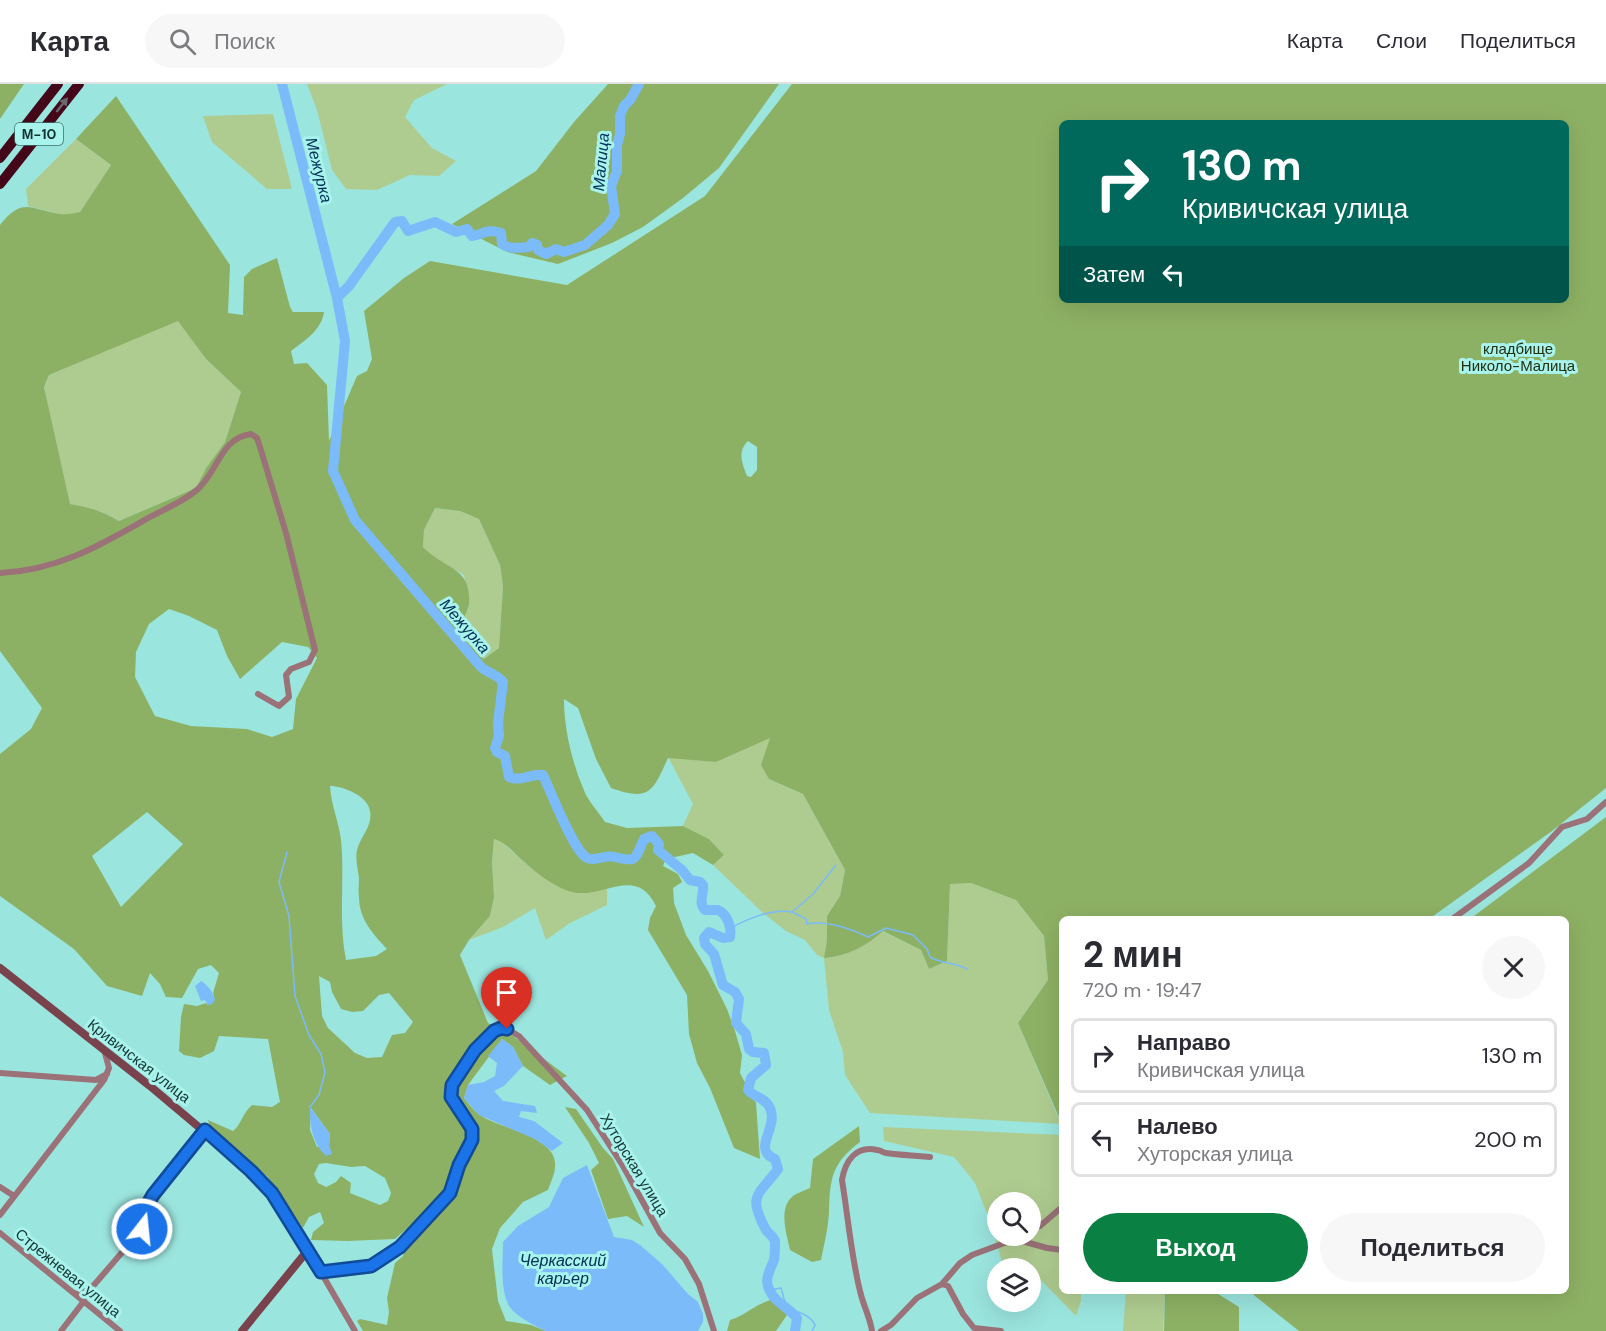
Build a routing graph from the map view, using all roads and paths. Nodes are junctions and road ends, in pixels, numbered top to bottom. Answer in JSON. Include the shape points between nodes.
{"nodes":[{"id":1,"x":58,"y":84,"type":"edge"},
{"id":2,"x":79,"y":84,"type":"edge"},
{"id":3,"x":0,"y":158,"type":"edge"},
{"id":4,"x":0,"y":184,"type":"edge"},
{"id":5,"x":0,"y":573,"type":"edge"},
{"id":6,"x":258,"y":694,"type":"dead end"},
{"id":7,"x":1606,"y":802,"type":"edge"},
{"id":8,"x":1456,"y":916,"type":"edge"},
{"id":9,"x":0,"y":968,"type":"edge"},
{"id":10,"x":105,"y":1052,"type":"junction"},
{"id":11,"x":0,"y":1074,"type":"edge"},
{"id":12,"x":107,"y":1074,"type":"junction"},
{"id":13,"x":205,"y":1130,"type":"junction"},
{"id":14,"x":930,"y":1157,"type":"dead end"},
{"id":15,"x":0,"y":1187,"type":"edge"},
{"id":16,"x":14,"y":1196,"type":"junction"},
{"id":17,"x":1059,"y":1210,"type":"edge"},
{"id":18,"x":0,"y":1215,"type":"edge"},
{"id":19,"x":1041,"y":1225,"type":"edge"},
{"id":20,"x":0,"y":1233,"type":"edge"},
{"id":21,"x":996,"y":1246,"type":"edge"},
{"id":22,"x":1041,"y":1246,"type":"edge"},
{"id":23,"x":308,"y":1250,"type":"junction"},
{"id":24,"x":1059,"y":1250,"type":"edge"},
{"id":25,"x":321,"y":1272,"type":"junction"},
{"id":26,"x":942,"y":1284,"type":"junction"},
{"id":27,"x":75,"y":1294,"type":"junction"},
{"id":28,"x":84,"y":1301,"type":"junction"},
{"id":29,"x":61,"y":1331,"type":"edge"},
{"id":30,"x":120,"y":1331,"type":"edge"},
{"id":31,"x":242,"y":1331,"type":"edge"},
{"id":32,"x":355,"y":1331,"type":"edge"},
{"id":33,"x":714,"y":1331,"type":"edge"},
{"id":34,"x":872,"y":1331,"type":"edge"},
{"id":35,"x":881,"y":1331,"type":"edge"},
{"id":36,"x":1001,"y":1331,"type":"edge"}],
"edges":[{"from":1,"to":3,"type":"highway","number":"М-10"},
{"from":4,"to":2,"type":"highway","number":"М-10","one_way":true},
{"from":5,"to":6,"type":"street","via":[[52,566],[90,551],[200,487],[229,442],[251,434],[257,438],[286,533],[315,650],[309,662],[286,675],[289,697],[279,706]]},
{"from":7,"to":8,"type":"street","via":[[1587,819],[1562,827],[1529,863]]},
{"from":9,"to":10,"type":"street","name":"Кривичская улица"},
{"from":10,"to":12,"type":"street"},
{"from":10,"to":13,"type":"street","name":"Кривичская улица"},
{"from":11,"to":12,"type":"street","via":[[96,1080]]},
{"from":12,"to":16,"type":"street"},
{"from":13,"to":23,"type":"street","name":"Кривичская улица","via":[[265,1184]]},
{"from":13,"to":27,"type":"street","via":[[153,1195],[142,1229],[94,1285]]},
{"from":14,"to":34,"type":"street","via":[[878,1150],[858,1152],[844,1170],[842,1180],[860,1294]]},
{"from":15,"to":16,"type":"street"},
{"from":16,"to":18,"type":"street"},
{"from":17,"to":19,"type":"street"},
{"from":20,"to":27,"type":"street","name":"Стрежневая улица"},
{"from":21,"to":26,"type":"street","via":[[960,1263]]},
{"from":22,"to":24,"type":"street"},
{"from":23,"to":25,"type":"street","name":"Кривичская улица"},
{"from":23,"to":31,"type":"street"},
{"from":25,"to":32,"type":"street","name":"Кривичская улица"},
{"from":25,"to":33,"type":"street","name":"Хуторская улица","via":[[371,1266],[400,1247],[450,1193],[472,1140],[472,1129],[451,1097],[452,1085],[475,1050],[501,1028],[513,1030],[587,1110],[660,1233],[685,1258],[699,1284]]},
{"from":26,"to":35,"type":"street","via":[[917,1298]]},
{"from":26,"to":36,"type":"street","via":[[948,1286],[974,1328]]},
{"from":27,"to":28,"type":"street","name":"Стрежневая улица"},
{"from":28,"to":29,"type":"street"},
{"from":28,"to":30,"type":"street","name":"Стрежневая улица"}]}
